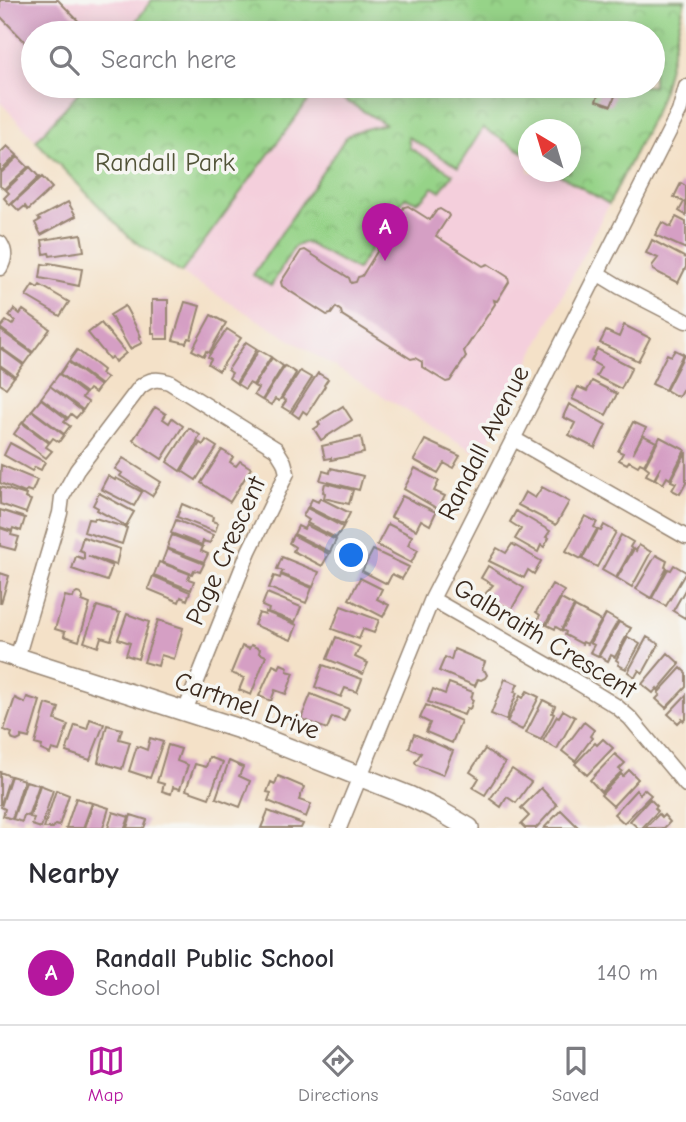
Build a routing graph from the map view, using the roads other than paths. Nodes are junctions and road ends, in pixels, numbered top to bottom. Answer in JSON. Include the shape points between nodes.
{"nodes":[{"id":1,"x":686,"y":87,"type":"edge"},
{"id":2,"x":683,"y":114,"type":"edge"},
{"id":3,"x":0,"y":243,"type":"edge"},
{"id":4,"x":0,"y":268,"type":"edge"},
{"id":5,"x":597,"y":273,"type":"junction"},
{"id":6,"x":686,"y":321,"type":"edge"},
{"id":7,"x":514,"y":439,"type":"junction"},
{"id":8,"x":686,"y":537,"type":"edge"},
{"id":9,"x":432,"y":599,"type":"junction"},
{"id":10,"x":9,"y":655,"type":"edge"},
{"id":11,"x":186,"y":711,"type":"junction"},
{"id":12,"x":360,"y":777,"type":"junction"},
{"id":13,"x":686,"y":785,"type":"edge"},
{"id":14,"x":339,"y":828,"type":"edge"},
{"id":15,"x":469,"y":828,"type":"edge"}],
"edges":[{"from":1,"to":2,"type":"street","name":"Randall Avenue"},
{"from":2,"to":5,"type":"street","name":"Randall Avenue"},
{"from":3,"to":4,"type":"street","via":[[4,260]]},
{"from":5,"to":6,"type":"street"},
{"from":5,"to":7,"type":"street","name":"Randall Avenue"},
{"from":7,"to":8,"type":"street"},
{"from":7,"to":9,"type":"street","name":"Randall Avenue"},
{"from":9,"to":12,"type":"street","name":"Randall Avenue"},
{"from":9,"to":13,"type":"street","name":"Galbraith Crescent","via":[[616,706]]},
{"from":10,"to":11,"type":"street","name":"Cartmel Drive"},
{"from":10,"to":11,"type":"street","name":"Page Crescent","via":[[62,497],[77,470],[140,387],[149,380],[169,382],[276,449],[287,473],[249,551]]},
{"from":11,"to":12,"type":"street","name":"Cartmel Drive"},
{"from":12,"to":14,"type":"street","name":"Randall Avenue"},
{"from":12,"to":15,"type":"street","name":"Cartmel Drive"}]}
